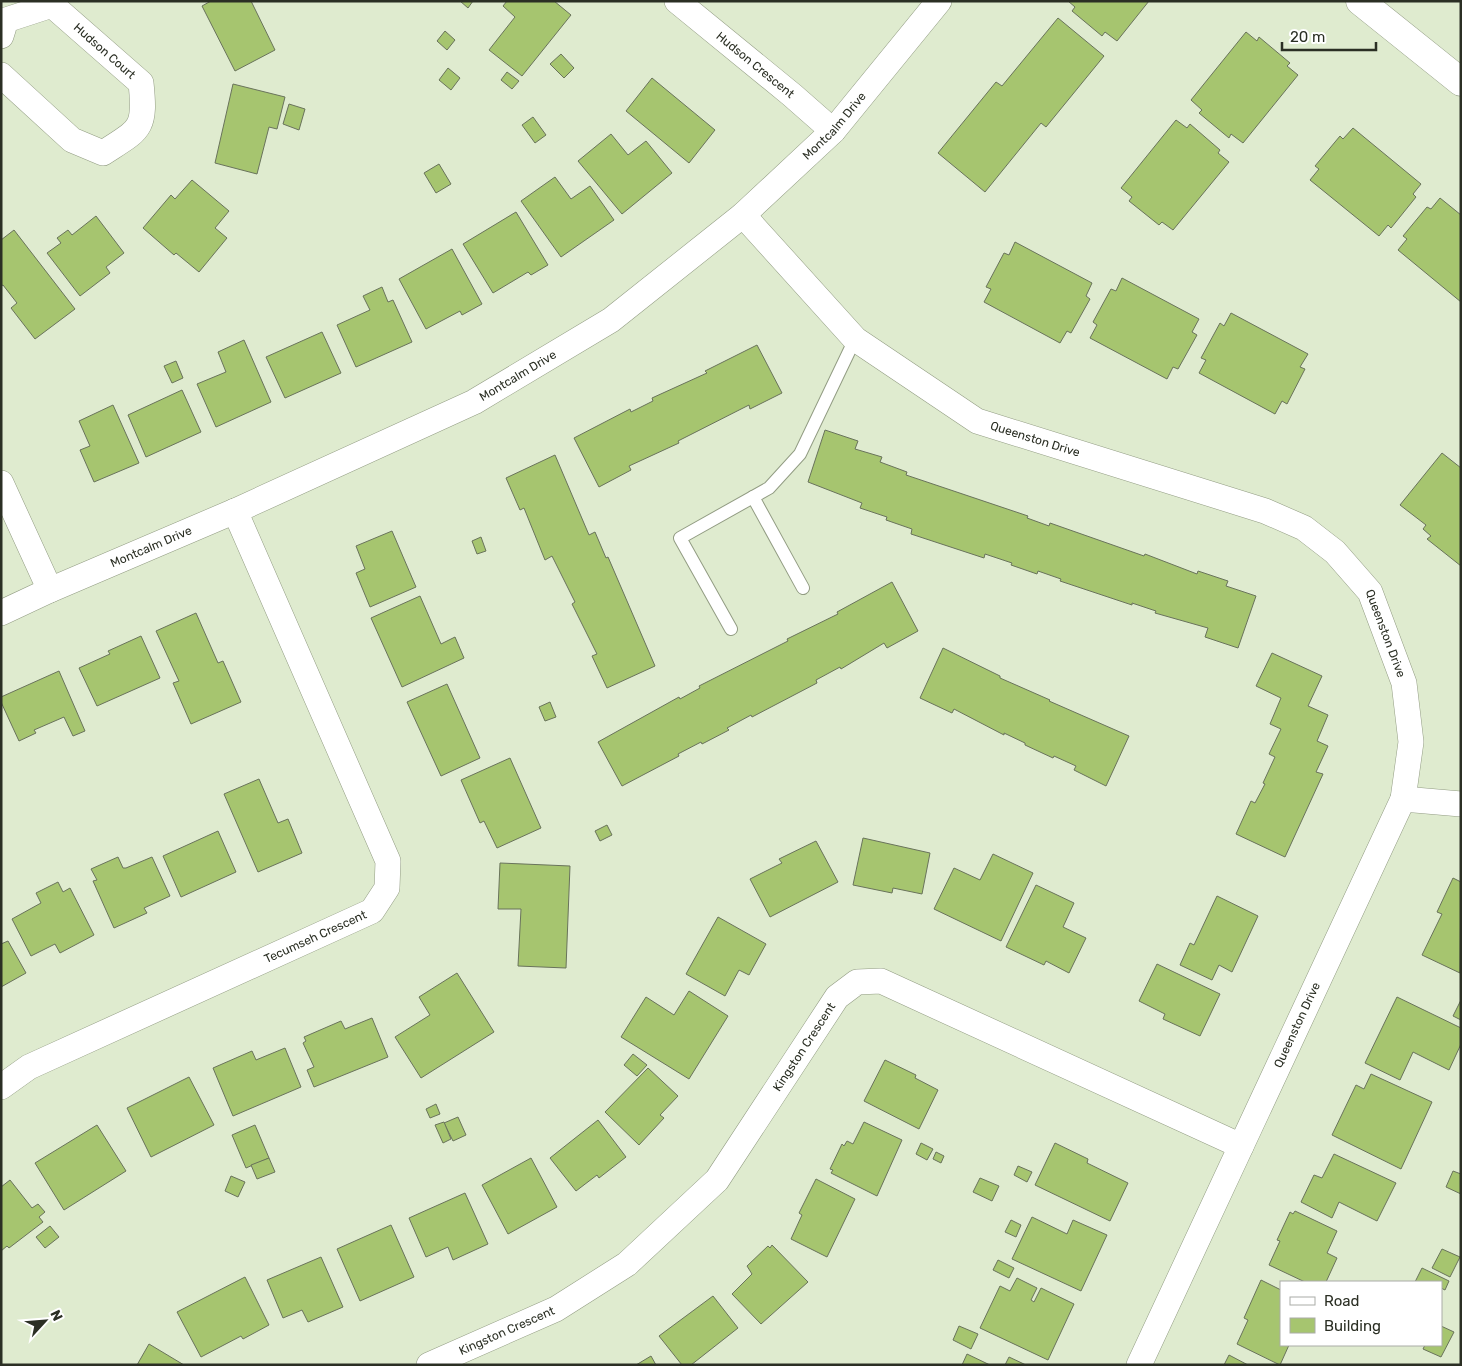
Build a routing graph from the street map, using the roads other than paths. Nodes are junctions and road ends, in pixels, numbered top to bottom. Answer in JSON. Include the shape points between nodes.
{"nodes":[{"id":1,"x":677,"y":1,"type":"edge"},
{"id":2,"x":939,"y":1,"type":"edge"},
{"id":3,"x":1360,"y":1,"type":"edge"},
{"id":4,"x":1,"y":36,"type":"edge"},
{"id":5,"x":1461,"y":82,"type":"edge"},
{"id":6,"x":4,"y":85,"type":"edge"},
{"id":7,"x":833,"y":131,"type":"junction"},
{"id":8,"x":743,"y":215,"type":"junction"},
{"id":9,"x":855,"y":339,"type":"junction"},
{"id":10,"x":1,"y":483,"type":"edge"},
{"id":11,"x":753,"y":497,"type":"junction"},
{"id":12,"x":235,"y":511,"type":"junction"},
{"id":13,"x":803,"y":588,"type":"dead end"},
{"id":14,"x":50,"y":590,"type":"junction"},
{"id":15,"x":1,"y":613,"type":"edge"},
{"id":16,"x":731,"y":629,"type":"dead end"},
{"id":17,"x":1403,"y":799,"type":"junction"},
{"id":18,"x":1461,"y":804,"type":"edge"},
{"id":19,"x":1,"y":1087,"type":"edge"},
{"id":20,"x":1241,"y":1146,"type":"junction"},
{"id":21,"x":429,"y":1365,"type":"edge"},
{"id":22,"x":1139,"y":1365,"type":"edge"}],
"edges":[{"from":1,"to":7,"type":"street","name":"Hudson Crescent"},
{"from":2,"to":7,"type":"street","name":"Montcalm Drive"},
{"from":3,"to":5,"type":"street"},
{"from":4,"to":6,"type":"street","name":"Hudson Court","via":[[6,20],[52,5],[141,83],[144,111],[135,132],[102,153],[72,140]]},
{"from":7,"to":8,"type":"street","name":"Montcalm Drive"},
{"from":8,"to":9,"type":"street","name":"Queenston Drive"},
{"from":8,"to":12,"type":"street","name":"Montcalm Drive","via":[[612,320],[474,402]]},
{"from":9,"to":11,"type":"lane","via":[[800,454],[769,488]]},
{"from":9,"to":17,"type":"street","name":"Queenston Drive","via":[[977,421],[1265,511],[1304,528],[1335,552],[1370,592],[1404,684],[1411,742]]},
{"from":10,"to":14,"type":"street"},
{"from":11,"to":13,"type":"lane"},
{"from":11,"to":16,"type":"lane","via":[[680,538]]},
{"from":12,"to":14,"type":"street","name":"Montcalm Drive"},
{"from":12,"to":19,"type":"street","name":"Tecumseh Crescent","via":[[388,861],[387,888],[372,911],[29,1067]]},
{"from":14,"to":15,"type":"street","name":"Montcalm Drive"},
{"from":17,"to":18,"type":"street"},
{"from":17,"to":20,"type":"street","name":"Queenston Drive"},
{"from":20,"to":21,"type":"street","name":"Kingston Crescent","via":[[881,981],[857,982],[837,997],[717,1180],[627,1264],[556,1309]]},
{"from":20,"to":22,"type":"street","name":"Queenston Drive"}]}
